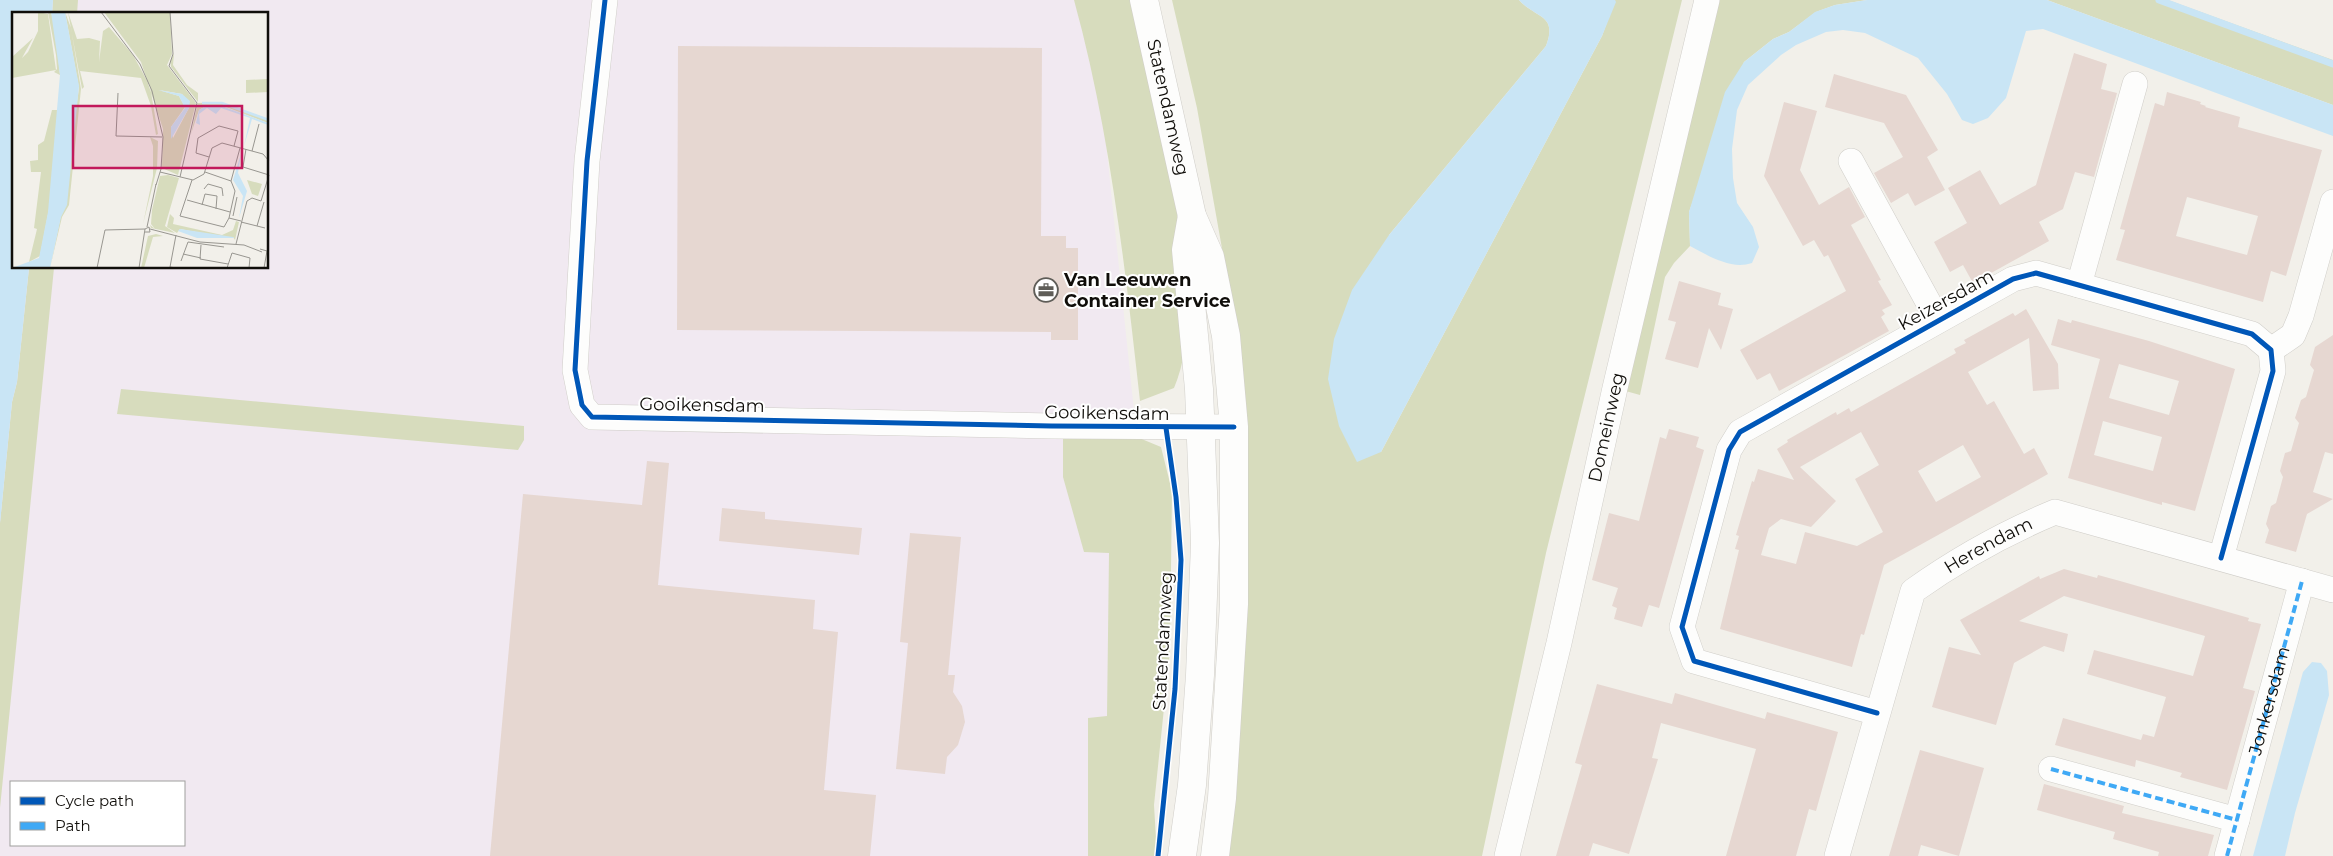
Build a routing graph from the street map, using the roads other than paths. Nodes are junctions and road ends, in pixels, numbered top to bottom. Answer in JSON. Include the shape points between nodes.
{"nodes":[{"id":1,"x":605,"y":0,"type":"edge"},
{"id":2,"x":1144,"y":0,"type":"edge"},
{"id":3,"x":1707,"y":0,"type":"edge"},
{"id":4,"x":2134,"y":84,"type":"dead end"},
{"id":5,"x":1851,"y":161,"type":"dead end"},
{"id":6,"x":2333,"y":202,"type":"edge"},
{"id":7,"x":1192,"y":216,"type":"junction"},
{"id":8,"x":2079,"y":285,"type":"junction"},
{"id":9,"x":1938,"y":320,"type":"junction"},
{"id":10,"x":2271,"y":350,"type":"junction"},
{"id":11,"x":1234,"y":427,"type":"junction"},
{"id":12,"x":1201,"y":428,"type":"junction"},
{"id":13,"x":2221,"y":558,"type":"junction"},
{"id":14,"x":2302,"y":581,"type":"junction"},
{"id":15,"x":2333,"y":590,"type":"edge"},
{"id":16,"x":1877,"y":713,"type":"junction"},
{"id":17,"x":2051,"y":769,"type":"dead end"},
{"id":18,"x":2237,"y":820,"type":"junction"},
{"id":19,"x":1182,"y":856,"type":"edge"},
{"id":20,"x":1214,"y":856,"type":"edge"},
{"id":21,"x":1507,"y":856,"type":"edge"},
{"id":22,"x":1837,"y":856,"type":"edge"},
{"id":23,"x":2227,"y":856,"type":"edge"}],
"edges":[{"from":1,"to":12,"type":"street","name":"Gooikensdam","via":[[587,161],[574,370],[582,405],[592,417]]},
{"from":2,"to":7,"type":"main road","name":"Statendamweg"},
{"from":3,"to":21,"type":"street","name":"Domeinweg"},
{"from":4,"to":8,"type":"street"},
{"from":5,"to":9,"type":"street","name":"Keizersdam"},
{"from":6,"to":10,"type":"street","via":[[2293,335]]},
{"from":7,"to":11,"type":"main road","name":"Statendamweg","via":[[1210,257],[1224,328]]},
{"from":7,"to":12,"type":"main road","name":"Statendamweg","via":[[1186,250]]},
{"from":8,"to":9,"type":"street","name":"Keizersdam","via":[[2036,273],[2013,279]]},
{"from":8,"to":10,"type":"street","name":"Keizersdam","via":[[2252,334]]},
{"from":9,"to":16,"type":"street","name":"Keizersdam","via":[[1740,432],[1729,450],[1682,627],[1694,661]]},
{"from":10,"to":13,"type":"street","via":[[2273,371]]},
{"from":11,"to":12,"type":"street","name":"Gooikensdam"},
{"from":11,"to":20,"type":"main road","name":"Statendamweg","via":[[1234,604],[1222,798]]},
{"from":12,"to":19,"type":"main road","name":"Statendamweg","via":[[1205,543],[1200,675],[1192,784]]},
{"from":13,"to":14,"type":"street","name":"Herendam"},
{"from":13,"to":16,"type":"street","name":"Herendam","via":[[2055,512],[2033,521],[1913,591]]},
{"from":14,"to":15,"type":"street","name":"Herendam"},
{"from":14,"to":18,"type":"street","name":"Jonkersdam"},
{"from":16,"to":22,"type":"street","name":"Herendam"},
{"from":17,"to":18,"type":"street"},
{"from":18,"to":23,"type":"street","name":"Jonkersdam"}]}
